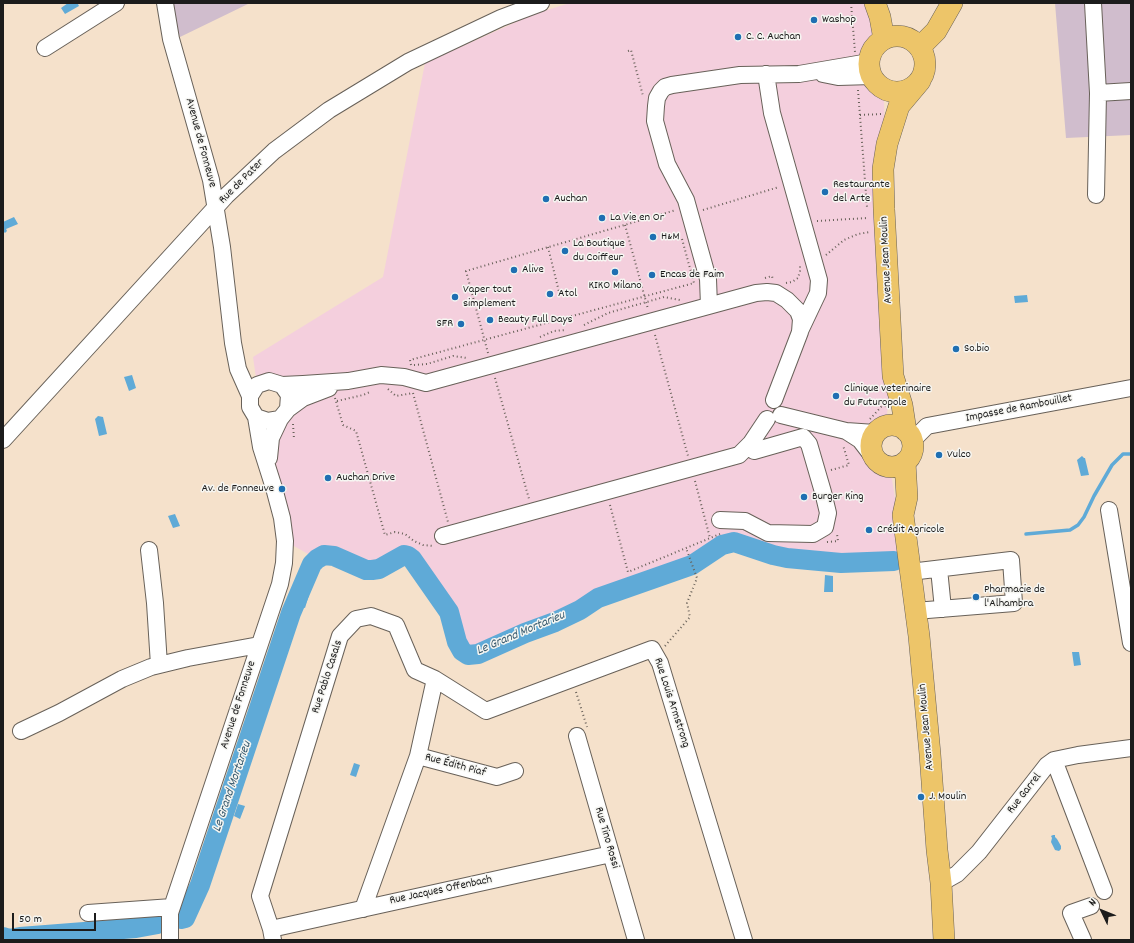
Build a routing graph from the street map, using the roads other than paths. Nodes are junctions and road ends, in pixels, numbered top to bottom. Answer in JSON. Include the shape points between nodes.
{"nodes":[{"id":1,"x":116,"y":3,"type":"edge"},
{"id":2,"x":165,"y":3,"type":"edge"},
{"id":3,"x":541,"y":3,"type":"edge"},
{"id":4,"x":875,"y":3,"type":"edge"},
{"id":5,"x":952,"y":3,"type":"edge"},
{"id":6,"x":1093,"y":3,"type":"edge"},
{"id":7,"x":884,"y":39,"type":"junction"},
{"id":8,"x":920,"y":47,"type":"junction"},
{"id":9,"x":45,"y":48,"type":"dead end"},
{"id":10,"x":766,"y":74,"type":"junction"},
{"id":11,"x":874,"y":75,"type":"junction"},
{"id":12,"x":920,"y":81,"type":"junction"},
{"id":13,"x":1131,"y":91,"type":"edge"},
{"id":14,"x":1098,"y":93,"type":"junction"},
{"id":15,"x":887,"y":144,"type":"junction"},
{"id":16,"x":1096,"y":195,"type":"dead end"},
{"id":17,"x":216,"y":208,"type":"junction"},
{"id":18,"x":709,"y":306,"type":"junction"},
{"id":19,"x":800,"y":332,"type":"junction"},
{"id":20,"x":236,"y":356,"type":"junction"},
{"id":21,"x":893,"y":376,"type":"junction"},
{"id":22,"x":348,"y":381,"type":"junction"},
{"id":23,"x":275,"y":383,"type":"junction"},
{"id":24,"x":1131,"y":388,"type":"edge"},
{"id":25,"x":250,"y":396,"type":"junction"},
{"id":26,"x":284,"y":414,"type":"junction"},
{"id":27,"x":256,"y":417,"type":"junction"},
{"id":28,"x":774,"y":417,"type":"junction"},
{"id":29,"x":880,"y":429,"type":"junction"},
{"id":30,"x":846,"y":431,"type":"junction"},
{"id":31,"x":909,"y":436,"type":"junction"},
{"id":32,"x":3,"y":440,"type":"edge"},
{"id":33,"x":754,"y":450,"type":"dead end"},
{"id":34,"x":889,"y":462,"type":"junction"},
{"id":35,"x":268,"y":469,"type":"junction"},
{"id":36,"x":1109,"y":510,"type":"dead end"},
{"id":37,"x":720,"y":520,"type":"dead end"},
{"id":38,"x":453,"y":533,"type":"road end"},
{"id":39,"x":149,"y":550,"type":"dead end"},
{"id":40,"x":939,"y":569,"type":"junction"},
{"id":41,"x":910,"y":572,"type":"junction"},
{"id":42,"x":943,"y":609,"type":"junction"},
{"id":43,"x":915,"y":611,"type":"junction"},
{"id":44,"x":1131,"y":643,"type":"edge"},
{"id":45,"x":259,"y":645,"type":"junction"},
{"id":46,"x":158,"y":665,"type":"junction"},
{"id":47,"x":435,"y":679,"type":"junction"},
{"id":48,"x":22,"y":731,"type":"dead end"},
{"id":49,"x":577,"y":736,"type":"road end"},
{"id":50,"x":1131,"y":748,"type":"edge"},
{"id":51,"x":418,"y":756,"type":"junction"},
{"id":52,"x":1054,"y":760,"type":"junction"},
{"id":53,"x":515,"y":771,"type":"dead end"},
{"id":54,"x":611,"y":854,"type":"junction"},
{"id":55,"x":941,"y":883,"type":"junction"},
{"id":56,"x":1104,"y":891,"type":"dead end"},
{"id":57,"x":1091,"y":906,"type":"dead end"},
{"id":58,"x":172,"y":907,"type":"junction"},
{"id":59,"x":362,"y":908,"type":"junction"},
{"id":60,"x":88,"y":913,"type":"dead end"},
{"id":61,"x":272,"y":934,"type":"edge"},
{"id":62,"x":170,"y":940,"type":"edge"},
{"id":63,"x":636,"y":940,"type":"edge"},
{"id":64,"x":744,"y":940,"type":"edge"},
{"id":65,"x":944,"y":940,"type":"edge"},
{"id":66,"x":1083,"y":940,"type":"edge"}],
"edges":[{"from":1,"to":9,"type":"street"},
{"from":2,"to":17,"type":"street","name":"Avenue de Fonneuve","via":[[171,39],[211,180]]},
{"from":3,"to":17,"type":"street","name":"Rue de Pater","via":[[501,18],[408,62],[328,110],[274,151]]},
{"from":4,"to":7,"type":"main road"},
{"from":5,"to":8,"type":"main road","via":[[936,31]]},
{"from":6,"to":14,"type":"street"},
{"from":7,"to":8,"type":"main road","via":[[900,36],[908,38]]},
{"from":7,"to":11,"type":"main road","via":[[870,55]]},
{"from":8,"to":12,"type":"main road","via":[[925,64]]},
{"from":10,"to":11,"type":"street","via":[[810,72]]},
{"from":10,"to":18,"type":"street","via":[[740,75],[672,85],[665,87],[657,98],[655,121],[667,164],[686,200],[708,279]]},
{"from":10,"to":19,"type":"street","via":[[772,113],[818,280],[818,293]]},
{"from":11,"to":12,"type":"main road","via":[[888,90],[896,92],[914,87]]},
{"from":11,"to":15,"type":"main road","name":"Avenue Jean Moulin","via":[[884,102]]},
{"from":12,"to":15,"type":"main road","name":"Avenue Jean Moulin","via":[[899,106]]},
{"from":13,"to":14,"type":"street"},
{"from":14,"to":16,"type":"street"},
{"from":15,"to":21,"type":"main road","name":"Avenue Jean Moulin","via":[[883,190]]},
{"from":17,"to":20,"type":"street","name":"Avenue de Fonneuve"},
{"from":17,"to":32,"type":"street","name":"Rue de Pater"},
{"from":18,"to":19,"type":"street","via":[[756,293],[776,293],[798,310],[801,319]]},
{"from":18,"to":22,"type":"street","via":[[652,322],[491,357],[426,383],[404,377],[381,375]]},
{"from":19,"to":28,"type":"street","via":[[774,400],[783,409]]},
{"from":20,"to":23,"type":"street","name":"Avenue de Fonneuve","via":[[246,372],[256,378]]},
{"from":20,"to":25,"type":"street","name":"Avenue de Fonneuve","via":[[238,369]]},
{"from":21,"to":29,"type":"main road","name":"Avenue Jean Moulin"},
{"from":21,"to":31,"type":"main road","name":"Avenue Jean Moulin"},
{"from":22,"to":23,"type":"street"},
{"from":22,"to":26,"type":"street","via":[[303,398]]},
{"from":23,"to":25,"type":"street","via":[[257,385]]},
{"from":23,"to":26,"type":"street","via":[[289,396]]},
{"from":24,"to":31,"type":"street","name":"Impasse de Rambouillet","via":[[927,426]]},
{"from":25,"to":27,"type":"street","name":"Avenue de Fonneuve","via":[[250,407]]},
{"from":26,"to":27,"type":"street","via":[[268,421]]},
{"from":26,"to":35,"type":"street","name":"Avenue de Fonneuve","via":[[271,438]]},
{"from":27,"to":35,"type":"street","name":"Avenue de Fonneuve"},
{"from":28,"to":30,"type":"street"},
{"from":28,"to":38,"type":"street","via":[[739,455]]},
{"from":29,"to":30,"type":"street"},
{"from":29,"to":31,"type":"main road","via":[[896,425]]},
{"from":29,"to":34,"type":"main road","via":[[870,446]]},
{"from":30,"to":34,"type":"street"},
{"from":31,"to":34,"type":"main road","via":[[913,447],[909,458]]},
{"from":33,"to":37,"type":"street","via":[[803,437],[809,444],[824,492],[828,513],[825,527],[813,534],[768,533],[745,521]]},
{"from":34,"to":41,"type":"main road","name":"Avenue Jean Moulin","via":[[907,497],[903,515]]},
{"from":35,"to":45,"type":"street","name":"Avenue de Fonneuve","via":[[282,518],[285,540],[284,563],[280,584]]},
{"from":36,"to":44,"type":"street"},
{"from":39,"to":46,"type":"street"},
{"from":40,"to":41,"type":"street"},
{"from":40,"to":42,"type":"street"},
{"from":40,"to":42,"type":"street","via":[[1011,560],[1014,603]]},
{"from":41,"to":43,"type":"main road","name":"Avenue Jean Moulin"},
{"from":42,"to":43,"type":"street"},
{"from":43,"to":55,"type":"main road","name":"Avenue Jean Moulin"},
{"from":45,"to":46,"type":"street"},
{"from":45,"to":58,"type":"street","name":"Avenue de Fonneuve"},
{"from":46,"to":48,"type":"street","via":[[122,679]]},
{"from":47,"to":51,"type":"street"},
{"from":47,"to":61,"type":"street","name":"Rue Pablo Casals","via":[[415,670],[396,626],[371,616],[356,619],[340,636],[260,896]]},
{"from":47,"to":64,"type":"street","name":"Rue Louis Armstrong","via":[[486,711],[652,649],[660,663]]},
{"from":49,"to":54,"type":"street","name":"Rue Tino Rossi"},
{"from":50,"to":52,"type":"street"},
{"from":51,"to":53,"type":"street","name":"Rue Édith Piaf","via":[[497,777]]},
{"from":51,"to":59,"type":"street"},
{"from":52,"to":55,"type":"street","name":"Rue Garrel","via":[[1047,765],[979,852],[957,874]]},
{"from":52,"to":56,"type":"street"},
{"from":54,"to":59,"type":"street","name":"Rue Jacques Offenbach"},
{"from":54,"to":63,"type":"street","name":"Rue Tino Rossi"},
{"from":55,"to":65,"type":"main road","name":"Avenue Jean Moulin"},
{"from":57,"to":66,"type":"street","via":[[1072,913]]},
{"from":58,"to":60,"type":"street"},
{"from":58,"to":62,"type":"street","name":"Avenue de Fonneuve"},
{"from":59,"to":61,"type":"street","name":"Rue Jacques Offenbach"}]}
